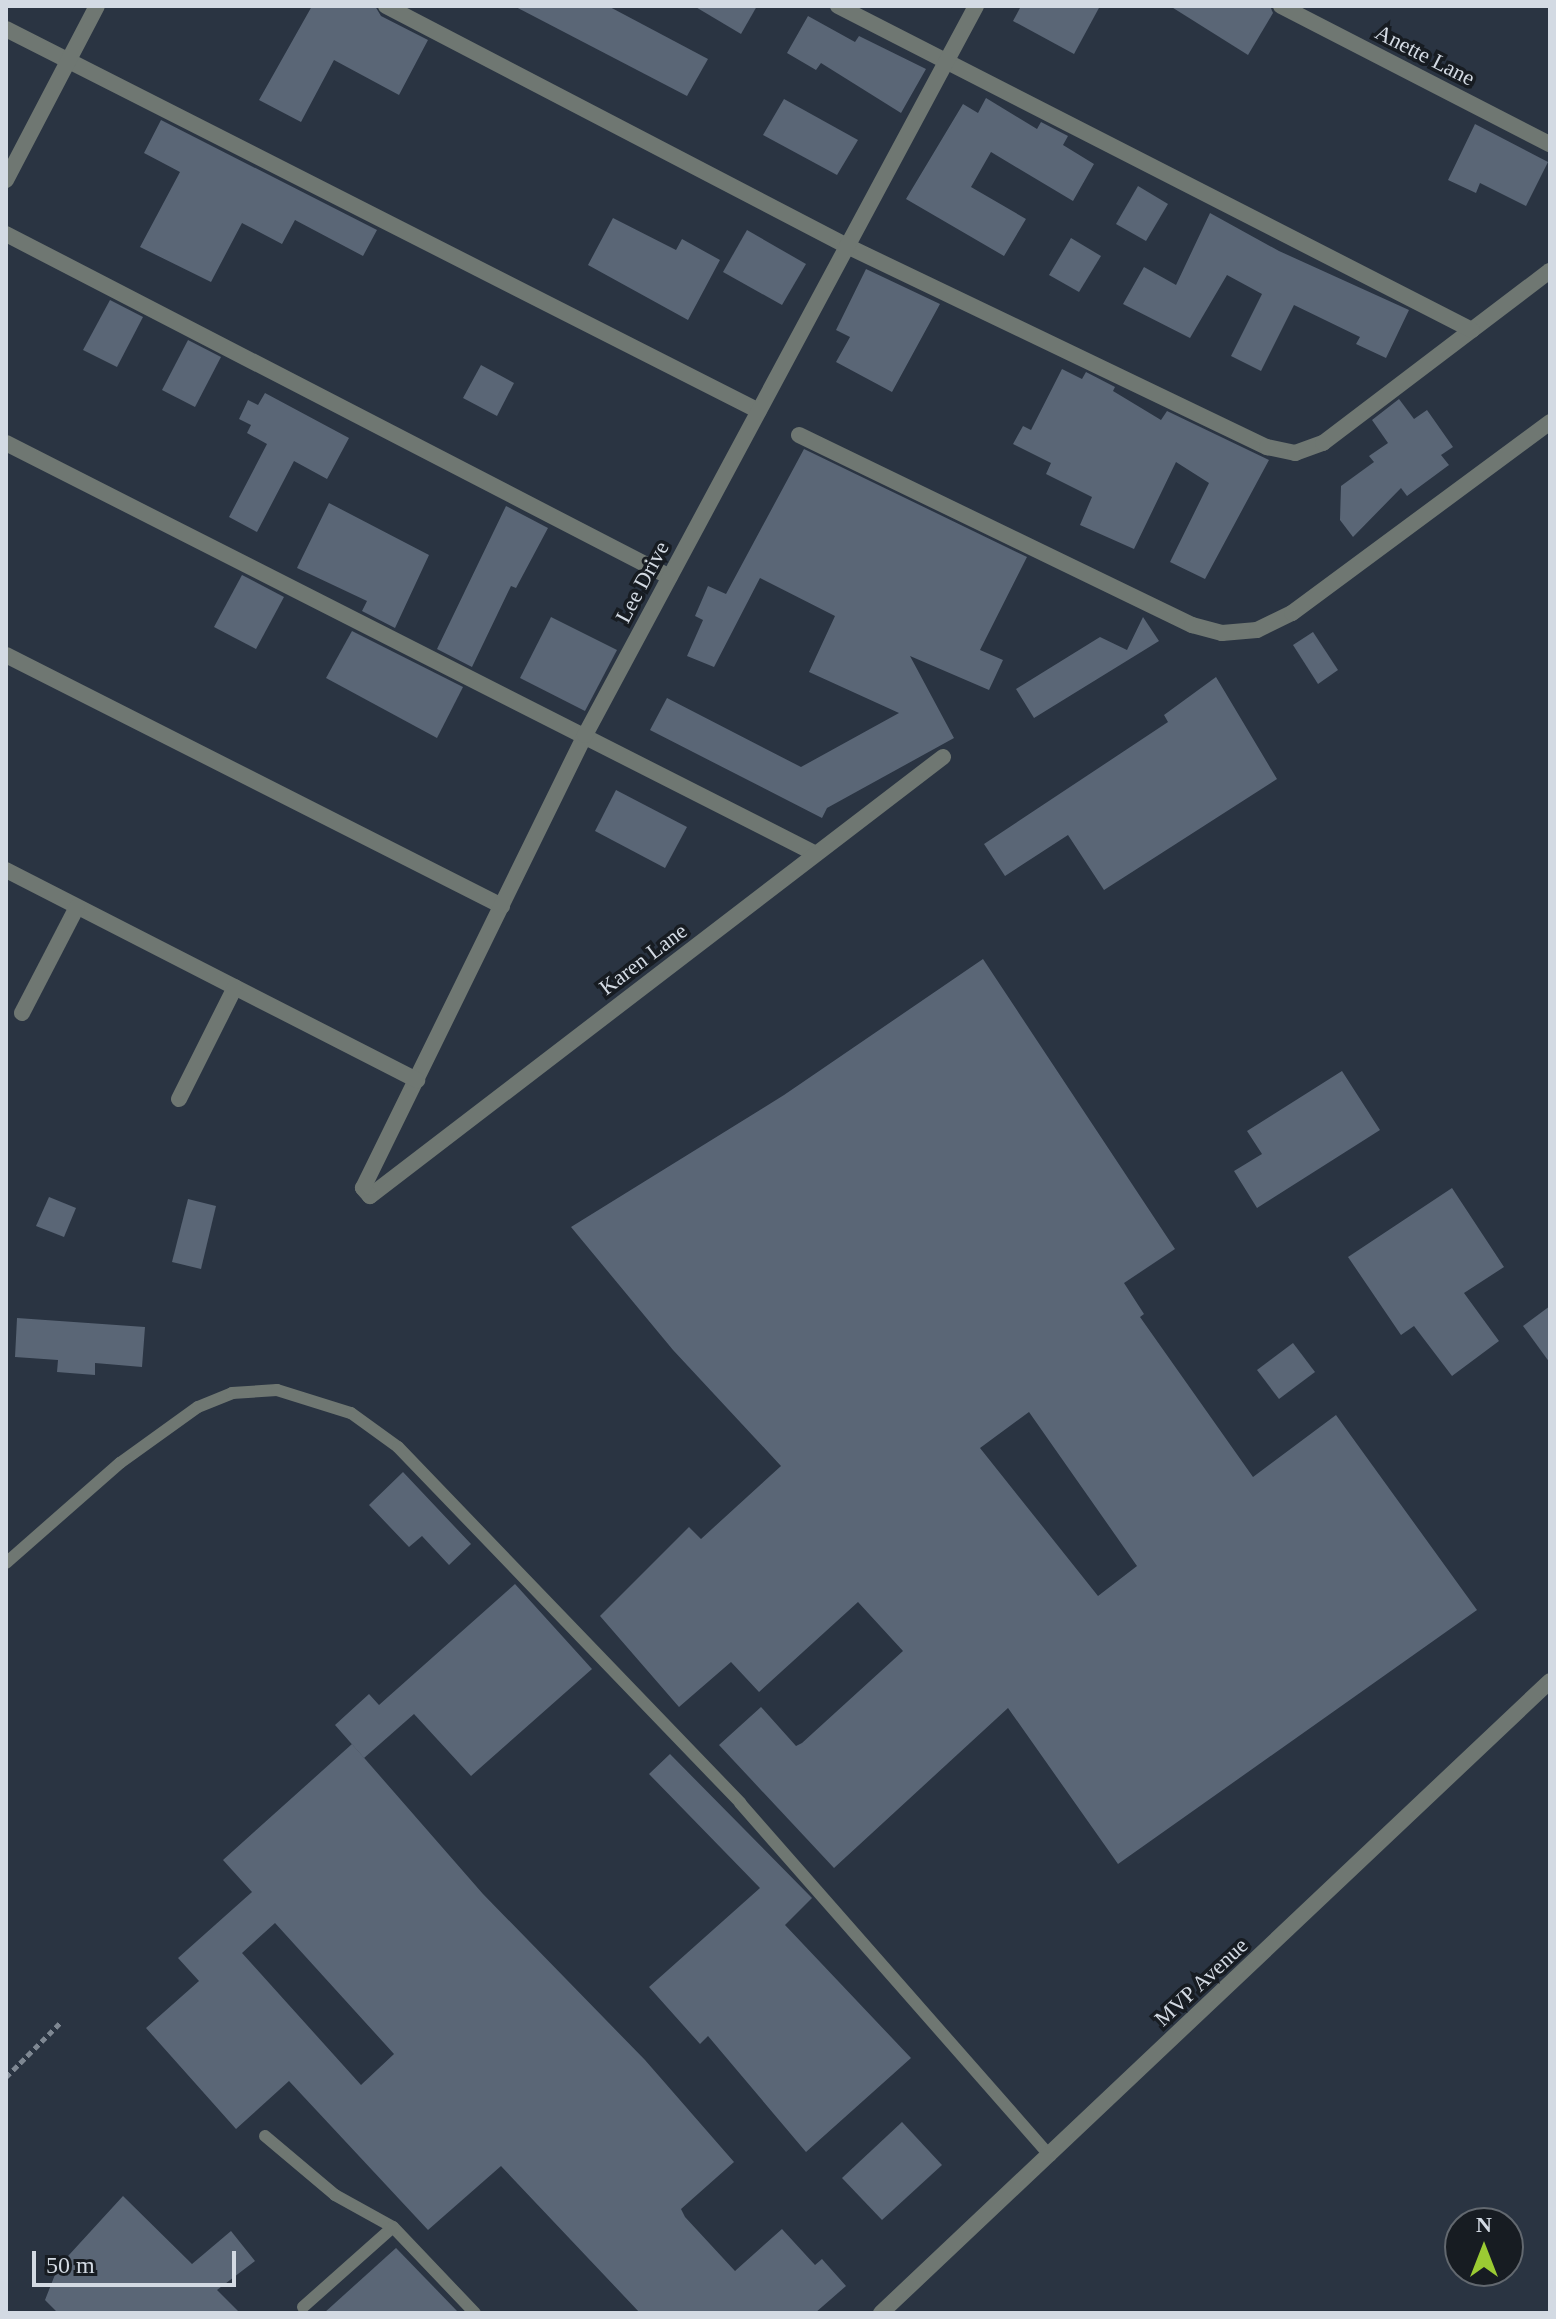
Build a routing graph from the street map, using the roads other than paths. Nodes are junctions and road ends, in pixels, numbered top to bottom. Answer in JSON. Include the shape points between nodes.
{"nodes":[{"id":1,"x":97,"y":6,"type":"edge"},
{"id":2,"x":386,"y":6,"type":"edge"},
{"id":3,"x":838,"y":6,"type":"edge"},
{"id":4,"x":976,"y":6,"type":"edge"},
{"id":5,"x":1281,"y":6,"type":"edge"},
{"id":6,"x":6,"y":29,"type":"edge"},
{"id":7,"x":68,"y":61,"type":"junction"},
{"id":8,"x":946,"y":61,"type":"junction"},
{"id":9,"x":1550,"y":144,"type":"edge"},
{"id":10,"x":6,"y":180,"type":"edge"},
{"id":11,"x":6,"y":234,"type":"edge"},
{"id":12,"x":847,"y":246,"type":"junction"},
{"id":13,"x":1550,"y":271,"type":"edge"},
{"id":14,"x":1472,"y":330,"type":"junction"},
{"id":15,"x":759,"y":411,"type":"junction"},
{"id":16,"x":1550,"y":422,"type":"edge"},
{"id":17,"x":799,"y":435,"type":"dead end"},
{"id":18,"x":6,"y":443,"type":"edge"},
{"id":19,"x":670,"y":577,"type":"junction"},
{"id":20,"x":6,"y":655,"type":"edge"},
{"id":21,"x":585,"y":735,"type":"junction"},
{"id":22,"x":943,"y":757,"type":"dead end"},
{"id":23,"x":816,"y":854,"type":"junction"},
{"id":24,"x":6,"y":870,"type":"edge"},
{"id":25,"x":502,"y":906,"type":"junction"},
{"id":26,"x":77,"y":907,"type":"junction"},
{"id":27,"x":235,"y":987,"type":"junction"},
{"id":28,"x":22,"y":1013,"type":"dead end"},
{"id":29,"x":417,"y":1080,"type":"junction"},
{"id":30,"x":179,"y":1099,"type":"dead end"},
{"id":31,"x":366,"y":1192,"type":"joint"},
{"id":32,"x":6,"y":1563,"type":"edge"},
{"id":33,"x":1550,"y":1681,"type":"edge"},
{"id":34,"x":265,"y":2136,"type":"dead end"},
{"id":35,"x":1050,"y":2156,"type":"junction"},
{"id":36,"x":393,"y":2227,"type":"junction"},
{"id":37,"x":303,"y":2307,"type":"dead end"},
{"id":38,"x":475,"y":2313,"type":"edge"},
{"id":39,"x":881,"y":2313,"type":"edge"}],
"edges":[{"from":1,"to":7,"type":"street"},
{"from":2,"to":12,"type":"street"},
{"from":3,"to":8,"type":"street"},
{"from":4,"to":8,"type":"street","name":"Lee Drive"},
{"from":5,"to":9,"type":"street","name":"Anette Lane"},
{"from":6,"to":7,"type":"street"},
{"from":7,"to":10,"type":"street"},
{"from":7,"to":15,"type":"street"},
{"from":8,"to":12,"type":"street","name":"Lee Drive"},
{"from":8,"to":14,"type":"street"},
{"from":11,"to":19,"type":"street"},
{"from":12,"to":14,"type":"street","via":[[1267,447],[1295,453],[1323,443]]},
{"from":12,"to":15,"type":"street","name":"Lee Drive"},
{"from":13,"to":14,"type":"street"},
{"from":15,"to":19,"type":"street","name":"Lee Drive"},
{"from":16,"to":17,"type":"street","via":[[1292,613],[1257,630],[1222,633],[1192,625]]},
{"from":18,"to":21,"type":"street"},
{"from":19,"to":21,"type":"street","name":"Lee Drive"},
{"from":20,"to":25,"type":"street"},
{"from":21,"to":23,"type":"street"},
{"from":21,"to":25,"type":"street","name":"Lee Drive"},
{"from":22,"to":23,"type":"street","name":"Karen Lane"},
{"from":23,"to":31,"type":"street","name":"Karen Lane"},
{"from":24,"to":26,"type":"street"},
{"from":25,"to":29,"type":"street","name":"Lee Drive"},
{"from":26,"to":27,"type":"street"},
{"from":26,"to":28,"type":"street"},
{"from":27,"to":29,"type":"street"},
{"from":27,"to":30,"type":"street"},
{"from":29,"to":31,"type":"street","name":"Lee Drive"},
{"from":32,"to":35,"type":"lane","via":[[131,1454],[198,1407],[232,1393],[277,1390],[351,1413],[398,1447],[740,1803]]},
{"from":33,"to":35,"type":"street","name":"MVP Avenue"},
{"from":34,"to":36,"type":"lane","via":[[335,2195]]},
{"from":35,"to":39,"type":"street","name":"MVP Avenue"},
{"from":36,"to":37,"type":"lane"},
{"from":36,"to":38,"type":"lane"}]}
